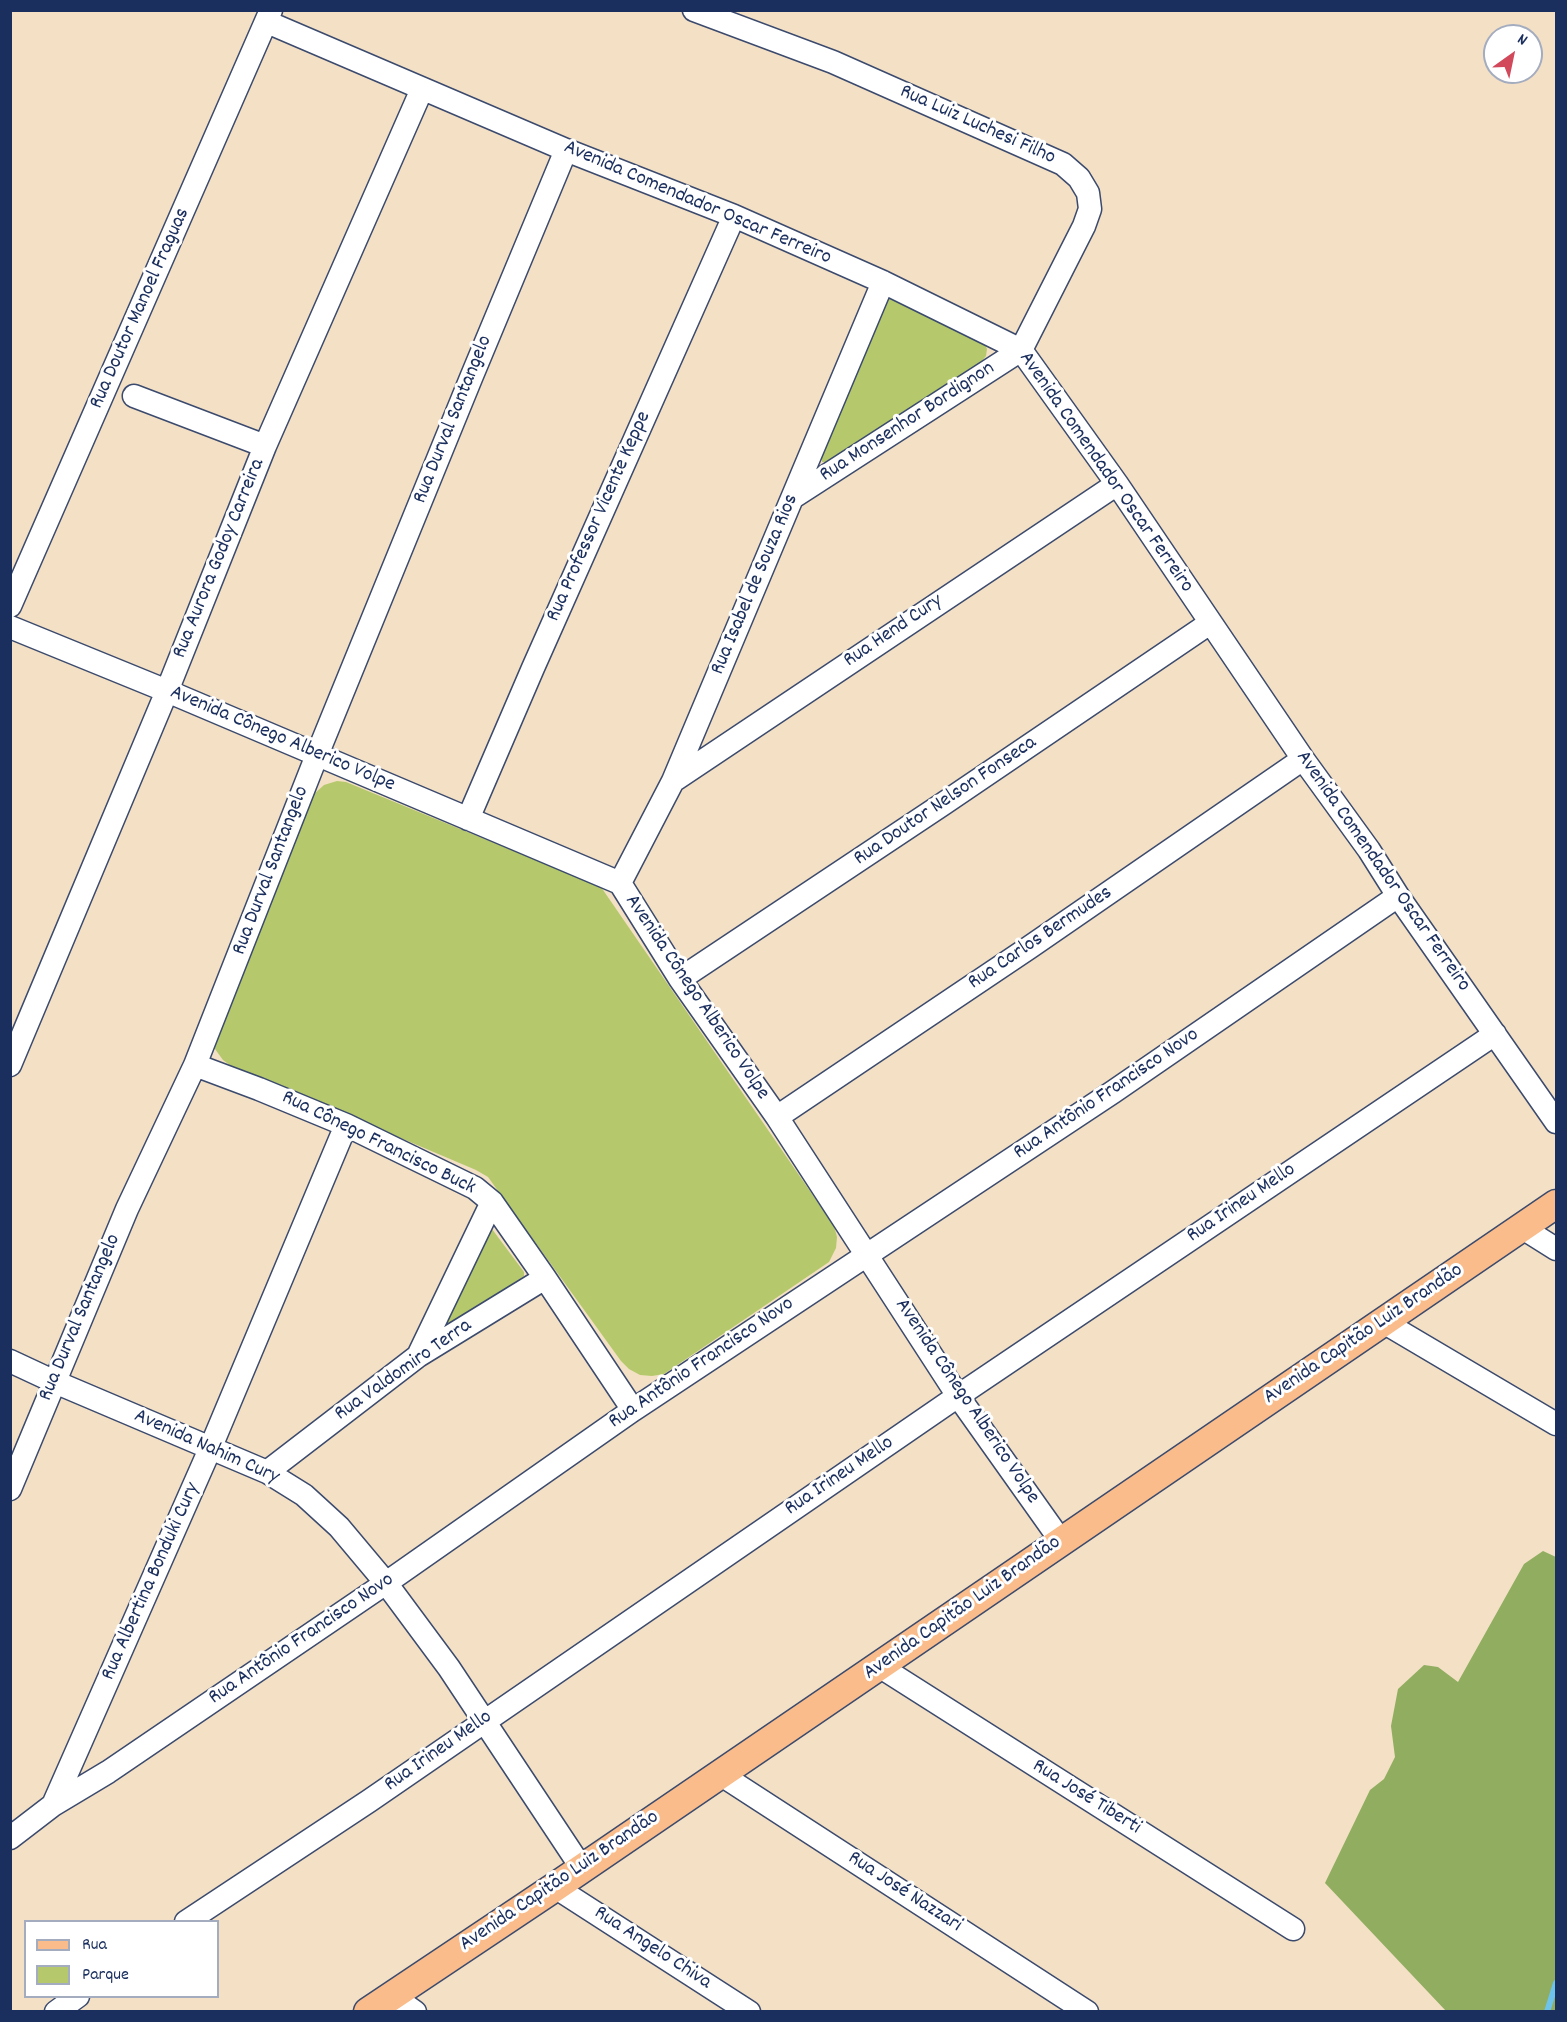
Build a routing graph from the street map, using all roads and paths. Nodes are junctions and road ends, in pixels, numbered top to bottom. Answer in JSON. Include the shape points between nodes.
{"nodes":[{"id":1,"x":694,"y":10,"type":"edge"},
{"id":2,"x":269,"y":16,"type":"edge"},
{"id":3,"x":422,"y":89,"type":"junction"},
{"id":4,"x":566,"y":150,"type":"junction"},
{"id":5,"x":734,"y":216,"type":"junction"},
{"id":6,"x":883,"y":282,"type":"junction"},
{"id":7,"x":1021,"y":350,"type":"junction"},
{"id":8,"x":134,"y":396,"type":"dead end"},
{"id":9,"x":266,"y":446,"type":"junction"},
{"id":10,"x":1117,"y":484,"type":"junction"},
{"id":11,"x":795,"y":496,"type":"junction"},
{"id":12,"x":10,"y":606,"type":"edge"},
{"id":13,"x":1209,"y":623,"type":"junction"},
{"id":14,"x":10,"y":627,"type":"edge"},
{"id":15,"x":167,"y":691,"type":"junction"},
{"id":16,"x":317,"y":755,"type":"junction"},
{"id":17,"x":1303,"y":759,"type":"junction"},
{"id":18,"x":673,"y":781,"type":"junction"},
{"id":19,"x":468,"y":819,"type":"junction"},
{"id":20,"x":620,"y":883,"type":"junction"},
{"id":21,"x":1398,"y":896,"type":"junction"},
{"id":22,"x":680,"y":979,"type":"junction"},
{"id":23,"x":1495,"y":1035,"type":"junction"},
{"id":24,"x":10,"y":1065,"type":"edge"},
{"id":25,"x":195,"y":1065,"type":"junction"},
{"id":26,"x":777,"y":1117,"type":"junction"},
{"id":27,"x":1557,"y":1122,"type":"edge"},
{"id":28,"x":346,"y":1125,"type":"junction"},
{"id":29,"x":492,"y":1202,"type":"junction"},
{"id":30,"x":1557,"y":1204,"type":"edge"},
{"id":31,"x":1521,"y":1227,"type":"junction"},
{"id":32,"x":1557,"y":1249,"type":"edge"},
{"id":33,"x":867,"y":1254,"type":"junction"},
{"id":34,"x":545,"y":1278,"type":"junction"},
{"id":35,"x":1385,"y":1323,"type":"junction"},
{"id":36,"x":418,"y":1356,"type":"junction"},
{"id":37,"x":10,"y":1361,"type":"edge"},
{"id":38,"x":55,"y":1382,"type":"junction"},
{"id":39,"x":958,"y":1396,"type":"junction"},
{"id":40,"x":633,"y":1410,"type":"junction"},
{"id":41,"x":1557,"y":1424,"type":"edge"},
{"id":42,"x":210,"y":1449,"type":"junction"},
{"id":43,"x":267,"y":1472,"type":"junction"},
{"id":44,"x":10,"y":1489,"type":"edge"},
{"id":45,"x":1061,"y":1541,"type":"junction"},
{"id":46,"x":386,"y":1583,"type":"junction"},
{"id":47,"x":879,"y":1666,"type":"junction"},
{"id":48,"x":483,"y":1722,"type":"junction"},
{"id":49,"x":720,"y":1774,"type":"junction"},
{"id":50,"x":53,"y":1805,"type":"junction"},
{"id":51,"x":10,"y":1838,"type":"edge"},
{"id":52,"x":581,"y":1867,"type":"junction"},
{"id":53,"x":555,"y":1887,"type":"junction"},
{"id":54,"x":189,"y":1920,"type":"edge"},
{"id":55,"x":1293,"y":1929,"type":"dead end"},
{"id":56,"x":391,"y":1995,"type":"junction"},
{"id":57,"x":75,"y":1998,"type":"edge"},
{"id":58,"x":56,"y":2012,"type":"edge"},
{"id":59,"x":368,"y":2012,"type":"edge"},
{"id":60,"x":415,"y":2012,"type":"edge"},
{"id":61,"x":749,"y":2012,"type":"edge"},
{"id":62,"x":1087,"y":2012,"type":"edge"}],
"edges":[{"from":1,"to":7,"type":"street","name":"Rua Luiz Luchesi Filho","via":[[833,62],[1063,164],[1079,178],[1088,193],[1090,209]]},
{"from":2,"to":3,"type":"street","name":"Avenida Comendador Oscar Ferreiro"},
{"from":2,"to":12,"type":"street","name":"Rua Doutor Manoel Fraguas"},
{"from":3,"to":4,"type":"street","name":"Avenida Comendador Oscar Ferreiro"},
{"from":3,"to":9,"type":"street","name":"Rua Aurora Godoy Carreira"},
{"from":4,"to":5,"type":"street","name":"Avenida Comendador Oscar Ferreiro"},
{"from":4,"to":16,"type":"street","name":"Rua Durval Santangelo"},
{"from":5,"to":6,"type":"street","name":"Avenida Comendador Oscar Ferreiro"},
{"from":5,"to":19,"type":"street","name":"Rua Professor Vicente Keppe"},
{"from":6,"to":7,"type":"street","name":"Avenida Comendador Oscar Ferreiro"},
{"from":6,"to":11,"type":"street","name":"Rua Isabel de Souza Rios"},
{"from":7,"to":10,"type":"street","name":"Avenida Comendador Oscar Ferreiro"},
{"from":7,"to":11,"type":"street","name":"Rua Monsenhor Bordignon"},
{"from":8,"to":9,"type":"street"},
{"from":9,"to":15,"type":"street","name":"Rua Aurora Godoy Carreira"},
{"from":10,"to":13,"type":"street","name":"Avenida Comendador Oscar Ferreiro"},
{"from":10,"to":18,"type":"street","name":"Rua Hend Cury"},
{"from":11,"to":18,"type":"street","name":"Rua Isabel de Souza Rios"},
{"from":13,"to":17,"type":"street","name":"Avenida Comendador Oscar Ferreiro"},
{"from":13,"to":22,"type":"street","name":"Rua Doutor Nelson Fonseca"},
{"from":14,"to":15,"type":"street","name":"Avenida Cônego Alberico Volpe"},
{"from":15,"to":16,"type":"street","name":"Avenida Cônego Alberico Volpe"},
{"from":15,"to":24,"type":"street","name":"Rua Aurora Godoy Carreira"},
{"from":16,"to":19,"type":"street","name":"Avenida Cônego Alberico Volpe"},
{"from":16,"to":25,"type":"street","name":"Rua Durval Santangelo"},
{"from":17,"to":21,"type":"street","name":"Avenida Comendador Oscar Ferreiro"},
{"from":17,"to":26,"type":"street","name":"Rua Carlos Bermudes"},
{"from":18,"to":20,"type":"street","name":"Rua Isabel de Souza Rios"},
{"from":19,"to":20,"type":"street","name":"Avenida Cônego Alberico Volpe"},
{"from":20,"to":22,"type":"street","name":"Avenida Cônego Alberico Volpe"},
{"from":21,"to":23,"type":"street","name":"Avenida Comendador Oscar Ferreiro"},
{"from":21,"to":33,"type":"street","name":"Rua Antônio Francisco Novo","via":[[1113,1092]]},
{"from":22,"to":26,"type":"street","name":"Avenida Cônego Alberico Volpe"},
{"from":23,"to":27,"type":"street","name":"Avenida Comendador Oscar Ferreiro"},
{"from":23,"to":39,"type":"street","name":"Rua Irineu Mello"},
{"from":25,"to":28,"type":"street","name":"Rua Cônego Francisco Buck"},
{"from":25,"to":38,"type":"street","name":"Rua Durval Santangelo","via":[[127,1209]]},
{"from":26,"to":33,"type":"street","name":"Avenida Cônego Alberico Volpe"},
{"from":28,"to":29,"type":"street","name":"Rua Cônego Francisco Buck","via":[[475,1188]]},
{"from":28,"to":42,"type":"street","name":"Rua Albertina Bonduki Cury"},
{"from":29,"to":34,"type":"street","name":"Rua Cônego Francisco Buck"},
{"from":29,"to":36,"type":"street"},
{"from":30,"to":31,"type":"main road","name":"Avenida Capitão Luiz Brandão"},
{"from":31,"to":32,"type":"street"},
{"from":31,"to":35,"type":"main road","name":"Avenida Capitão Luiz Brandão"},
{"from":33,"to":39,"type":"street","name":"Avenida Cônego Alberico Volpe"},
{"from":33,"to":40,"type":"street","name":"Rua Antônio Francisco Novo"},
{"from":34,"to":36,"type":"street","name":"Rua Valdomiro Terra"},
{"from":34,"to":40,"type":"street","name":"Rua Cônego Francisco Buck"},
{"from":35,"to":41,"type":"street"},
{"from":35,"to":45,"type":"main road","name":"Avenida Capitão Luiz Brandão"},
{"from":36,"to":43,"type":"street","name":"Rua Valdomiro Terra"},
{"from":37,"to":38,"type":"street","name":"Avenida Nahim Cury"},
{"from":38,"to":42,"type":"street","name":"Avenida Nahim Cury"},
{"from":38,"to":44,"type":"street","name":"Rua Durval Santangelo"},
{"from":39,"to":45,"type":"street","name":"Avenida Cônego Alberico Volpe"},
{"from":39,"to":48,"type":"street","name":"Rua Irineu Mello"},
{"from":40,"to":46,"type":"street","name":"Rua Antônio Francisco Novo"},
{"from":42,"to":43,"type":"street","name":"Avenida Nahim Cury"},
{"from":42,"to":50,"type":"street","name":"Rua Albertina Bonduki Cury"},
{"from":43,"to":46,"type":"street","name":"Avenida Nahim Cury","via":[[304,1495],[339,1527]]},
{"from":45,"to":47,"type":"main road","name":"Avenida Capitão Luiz Brandão"},
{"from":46,"to":48,"type":"street","name":"Avenida Nahim Cury","via":[[449,1668]]},
{"from":46,"to":50,"type":"street","name":"Rua Antônio Francisco Novo","via":[[108,1772]]},
{"from":47,"to":49,"type":"main road","name":"Avenida Capitão Luiz Brandão"},
{"from":47,"to":55,"type":"street","name":"Rua José Tiberti"},
{"from":48,"to":52,"type":"street","name":"Avenida Nahim Cury"},
{"from":48,"to":54,"type":"street","name":"Rua Irineu Mello"},
{"from":49,"to":52,"type":"main road","name":"Avenida Capitão Luiz Brandão"},
{"from":49,"to":62,"type":"street","name":"Rua José Nazzari"},
{"from":50,"to":51,"type":"street","name":"Rua Antônio Francisco Novo"},
{"from":52,"to":53,"type":"main road","name":"Avenida Capitão Luiz Brandão"},
{"from":53,"to":56,"type":"main road","name":"Avenida Capitão Luiz Brandão"},
{"from":53,"to":61,"type":"street","name":"Rua Angelo Chiva"},
{"from":56,"to":59,"type":"main road","name":"Avenida Capitão Luiz Brandão"},
{"from":56,"to":60,"type":"street"},
{"from":57,"to":58,"type":"street"}]}
